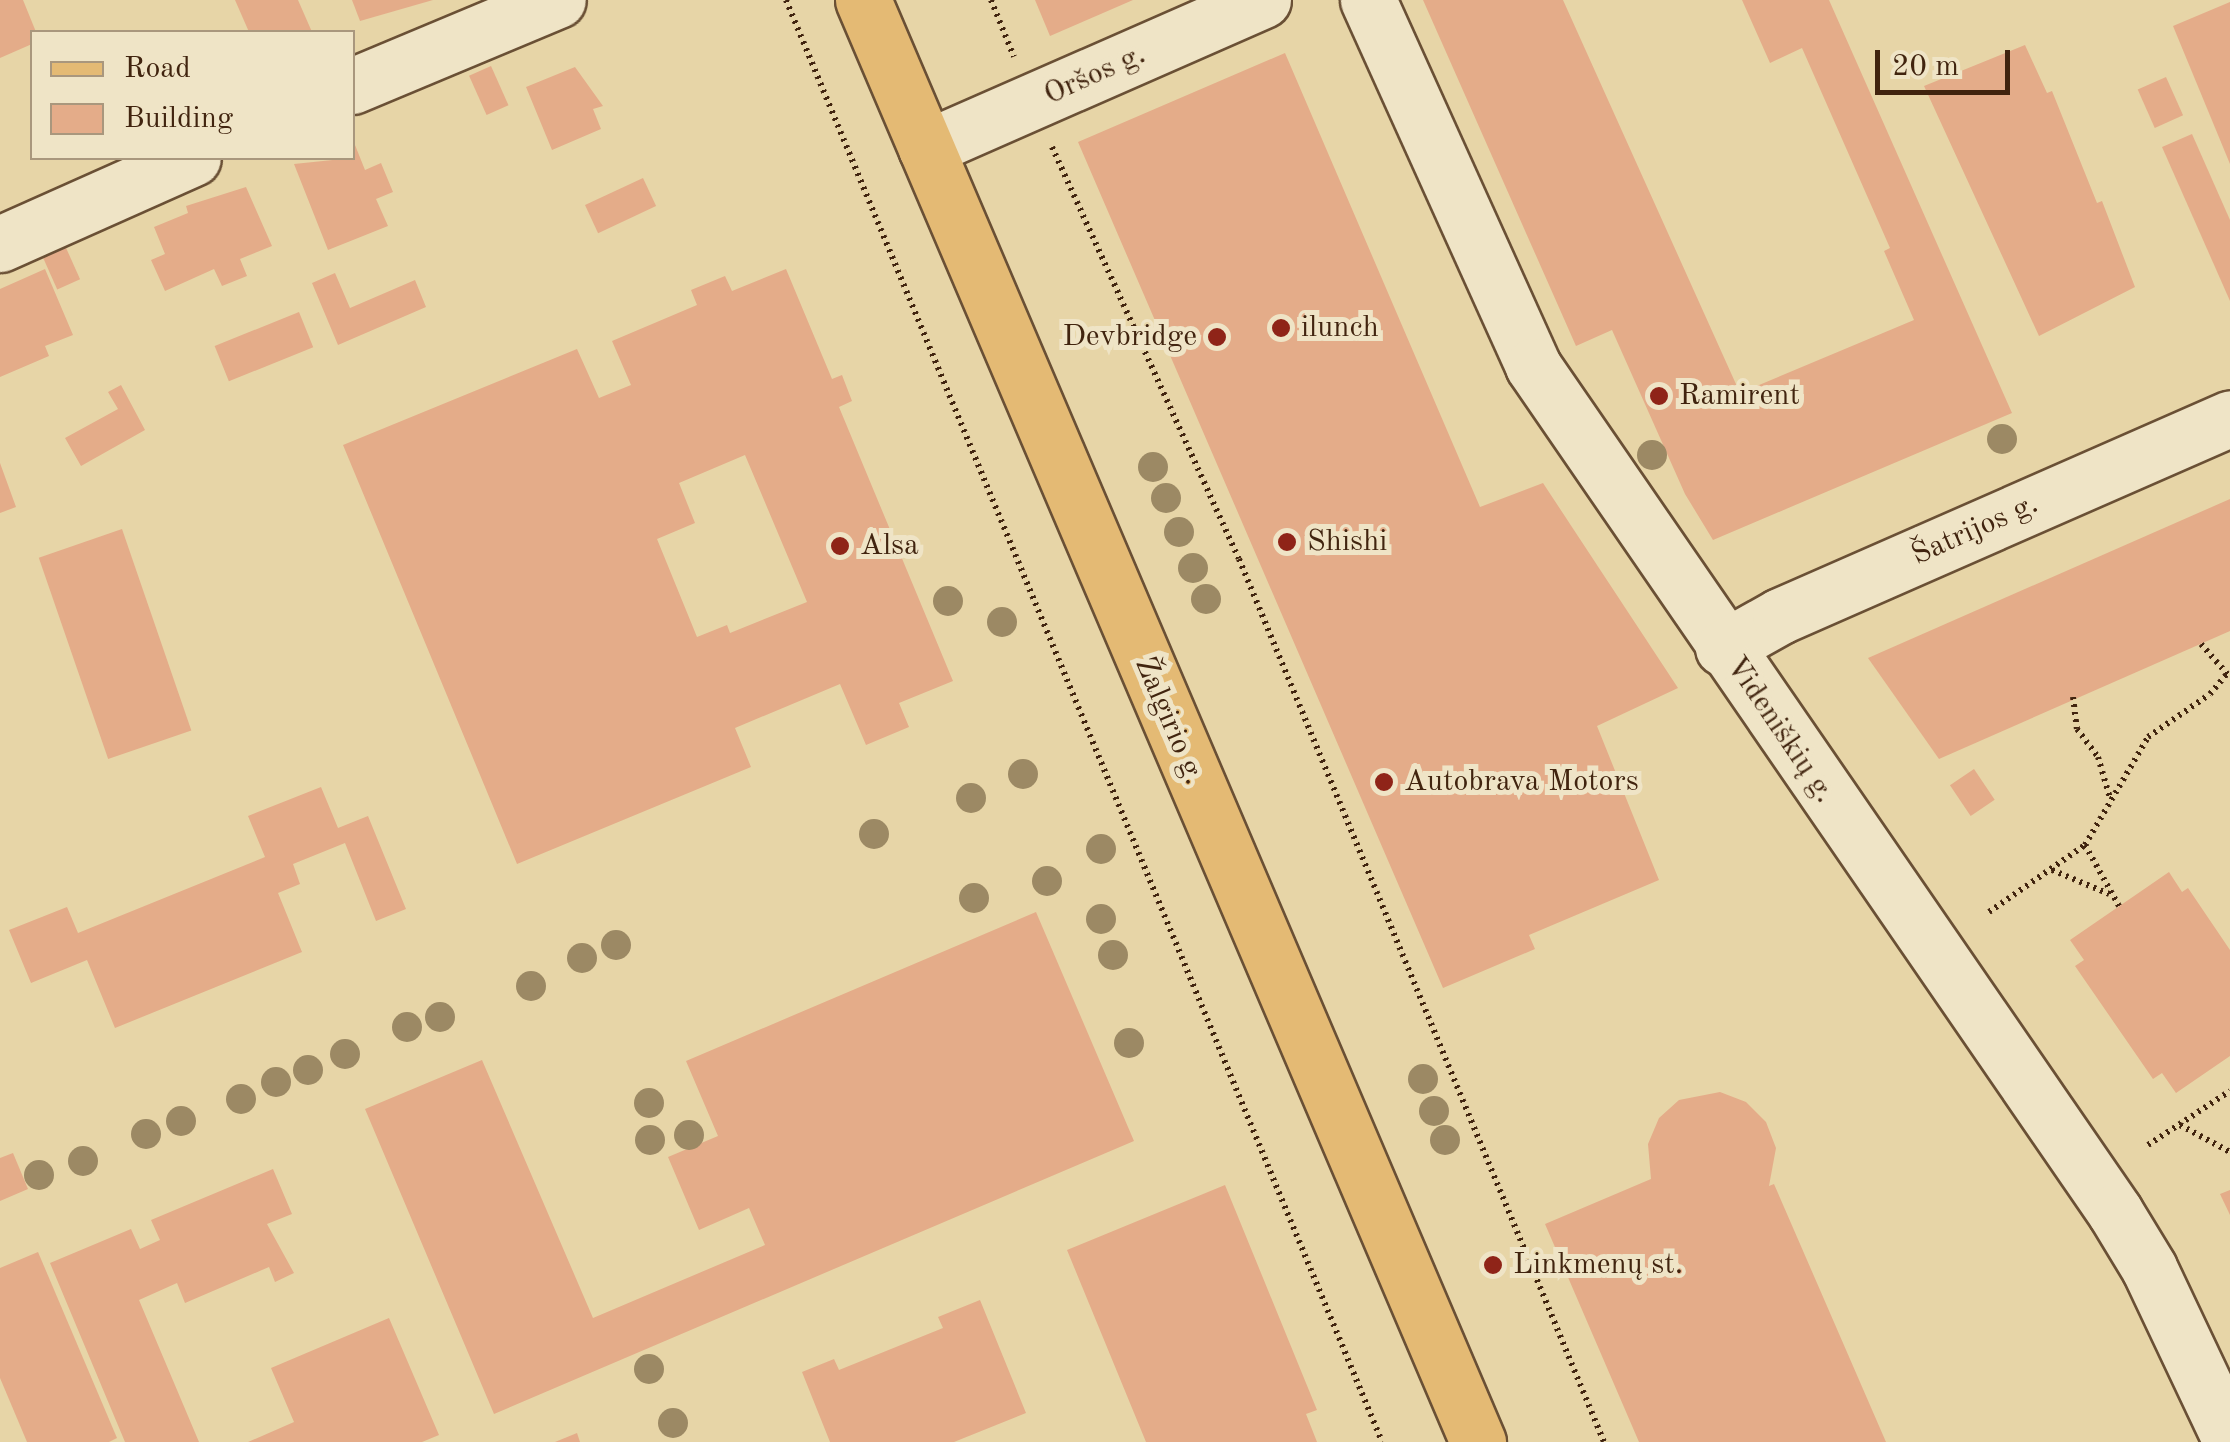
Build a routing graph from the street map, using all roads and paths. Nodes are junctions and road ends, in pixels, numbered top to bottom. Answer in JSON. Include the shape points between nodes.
{"nodes":[{"id":1,"x":558,"y":0,"type":"edge"},
{"id":2,"x":786,"y":0,"type":"edge"},
{"id":3,"x":863,"y":0,"type":"edge"},
{"id":4,"x":992,"y":0,"type":"edge"},
{"id":5,"x":1262,"y":0,"type":"edge"},
{"id":6,"x":1368,"y":0,"type":"edge"},
{"id":7,"x":355,"y":85,"type":"edge"},
{"id":8,"x":1032,"y":102,"type":"junction"},
{"id":9,"x":926,"y":148,"type":"junction"},
{"id":10,"x":189,"y":160,"type":"edge"},
{"id":11,"x":0,"y":244,"type":"edge"},
{"id":12,"x":2230,"y":418,"type":"edge"},
{"id":13,"x":2201,"y":644,"type":"dead end"},
{"id":14,"x":1723,"y":648,"type":"junction"},
{"id":15,"x":2228,"y":676,"type":"edge"},
{"id":16,"x":2073,"y":697,"type":"dead end"},
{"id":17,"x":2110,"y":799,"type":"junction"},
{"id":18,"x":2085,"y":846,"type":"junction"},
{"id":19,"x":2051,"y":869,"type":"junction"},
{"id":20,"x":2112,"y":896,"type":"junction"},
{"id":21,"x":2118,"y":906,"type":"dead end"},
{"id":22,"x":1989,"y":912,"type":"dead end"},
{"id":23,"x":2230,"y":1091,"type":"edge"},
{"id":24,"x":2180,"y":1125,"type":"junction"},
{"id":25,"x":2148,"y":1144,"type":"dead end"},
{"id":26,"x":2230,"y":1152,"type":"edge"},
{"id":27,"x":2230,"y":1440,"type":"edge"},
{"id":28,"x":1382,"y":1442,"type":"edge"},
{"id":29,"x":1478,"y":1442,"type":"edge"},
{"id":30,"x":1604,"y":1442,"type":"edge"}],
"edges":[{"from":1,"to":7,"type":"street"},
{"from":2,"to":28,"type":"path"},
{"from":3,"to":9,"type":"main road","name":"Žalgirio g."},
{"from":4,"to":8,"type":"path"},
{"from":5,"to":8,"type":"street","name":"Oršos g."},
{"from":6,"to":14,"type":"street","name":"Videniškių g.","via":[[1533,366]]},
{"from":8,"to":9,"type":"street","name":"Oršos g."},
{"from":8,"to":30,"type":"path","via":[[1239,558]]},
{"from":9,"to":29,"type":"main road","name":"Žalgirio g."},
{"from":10,"to":11,"type":"street"},
{"from":12,"to":14,"type":"street","name":"Šatrijos g.","via":[[1780,616]]},
{"from":13,"to":15,"type":"path"},
{"from":14,"to":27,"type":"street","name":"Videniškių g.","via":[[2115,1212],[2149,1268]]},
{"from":15,"to":17,"type":"path","via":[[2148,736]]},
{"from":16,"to":17,"type":"path","via":[[2078,729],[2098,757]]},
{"from":17,"to":18,"type":"path"},
{"from":18,"to":19,"type":"path"},
{"from":18,"to":20,"type":"path"},
{"from":19,"to":20,"type":"path"},
{"from":19,"to":22,"type":"path"},
{"from":20,"to":21,"type":"path"},
{"from":23,"to":24,"type":"path"},
{"from":24,"to":25,"type":"path"},
{"from":24,"to":26,"type":"path"}]}
